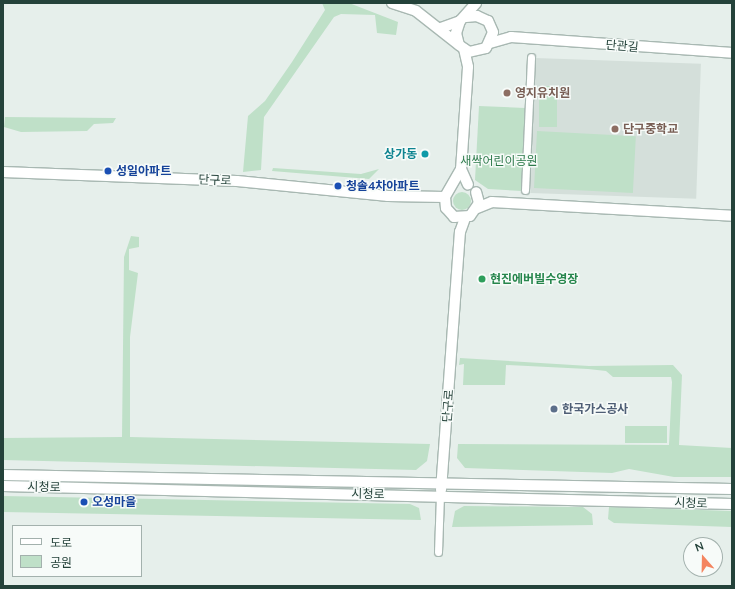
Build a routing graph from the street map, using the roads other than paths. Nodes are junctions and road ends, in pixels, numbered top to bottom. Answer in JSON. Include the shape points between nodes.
{"nodes":[{"id":1,"x":392,"y":3,"type":"edge"},
{"id":2,"x":476,"y":3,"type":"edge"},
{"id":3,"x":479,"y":3,"type":"edge"},
{"id":4,"x":483,"y":17,"type":"junction"},
{"id":5,"x":463,"y":19,"type":"junction"},
{"id":6,"x":491,"y":26,"type":"junction"},
{"id":7,"x":440,"y":28,"type":"junction"},
{"id":8,"x":511,"y":37,"type":"junction"},
{"id":9,"x":490,"y":43,"type":"junction"},
{"id":10,"x":462,"y":47,"type":"junction"},
{"id":11,"x":481,"y":51,"type":"junction"},
{"id":12,"x":732,"y":53,"type":"edge"},
{"id":13,"x":531,"y":57,"type":"dead end"},
{"id":14,"x":468,"y":67,"type":"junction"},
{"id":15,"x":462,"y":168,"type":"junction"},
{"id":16,"x":3,"y":172,"type":"edge"},
{"id":17,"x":468,"y":185,"type":"junction"},
{"id":18,"x":452,"y":188,"type":"junction"},
{"id":19,"x":525,"y":190,"type":"dead end"},
{"id":20,"x":476,"y":192,"type":"junction"},
{"id":21,"x":445,"y":197,"type":"junction"},
{"id":22,"x":426,"y":198,"type":"junction"},
{"id":23,"x":492,"y":202,"type":"junction"},
{"id":24,"x":446,"y":208,"type":"junction"},
{"id":25,"x":477,"y":208,"type":"junction"},
{"id":26,"x":732,"y":216,"type":"edge"},
{"id":27,"x":454,"y":217,"type":"junction"},
{"id":28,"x":465,"y":218,"type":"junction"},
{"id":29,"x":460,"y":232,"type":"junction"},
{"id":30,"x":3,"y":475,"type":"edge"},
{"id":31,"x":441,"y":483,"type":"junction"},
{"id":32,"x":3,"y":486,"type":"edge"},
{"id":33,"x":732,"y":489,"type":"edge"},
{"id":34,"x":440,"y":496,"type":"junction"},
{"id":35,"x":732,"y":504,"type":"edge"},
{"id":36,"x":438,"y":552,"type":"dead end"}],
"edges":[{"from":1,"to":7,"type":"street","via":[[416,11]]},
{"from":2,"to":5,"type":"street"},
{"from":3,"to":4,"type":"street"},
{"from":4,"to":5,"type":"street"},
{"from":4,"to":6,"type":"street"},
{"from":5,"to":7,"type":"street"},
{"from":5,"to":10,"type":"street","via":[[456,33]]},
{"from":6,"to":8,"type":"street"},
{"from":6,"to":9,"type":"street"},
{"from":7,"to":10,"type":"street"},
{"from":8,"to":9,"type":"street"},
{"from":8,"to":12,"type":"street","name":"단관길"},
{"from":9,"to":11,"type":"street"},
{"from":10,"to":11,"type":"street"},
{"from":10,"to":14,"type":"street"},
{"from":11,"to":14,"type":"street"},
{"from":13,"to":19,"type":"street"},
{"from":14,"to":15,"type":"street"},
{"from":15,"to":17,"type":"street"},
{"from":15,"to":18,"type":"street"},
{"from":16,"to":22,"type":"street","name":"단구로","via":[[237,181]]},
{"from":17,"to":18,"type":"street"},
{"from":17,"to":20,"type":"street"},
{"from":18,"to":21,"type":"street"},
{"from":20,"to":23,"type":"street"},
{"from":20,"to":25,"type":"street"},
{"from":21,"to":22,"type":"street"},
{"from":21,"to":24,"type":"street"},
{"from":22,"to":24,"type":"street"},
{"from":23,"to":25,"type":"street"},
{"from":23,"to":26,"type":"street"},
{"from":24,"to":27,"type":"street"},
{"from":25,"to":28,"type":"street"},
{"from":27,"to":28,"type":"street"},
{"from":27,"to":29,"type":"street"},
{"from":28,"to":29,"type":"street"},
{"from":29,"to":31,"type":"street","name":"단구로"},
{"from":30,"to":31,"type":"street","name":"시청로"},
{"from":31,"to":33,"type":"street","name":"시청로"},
{"from":31,"to":34,"type":"street","name":"단구로"},
{"from":32,"to":34,"type":"street","name":"시청로"},
{"from":34,"to":35,"type":"street","name":"시청로"},
{"from":34,"to":36,"type":"street"}]}
